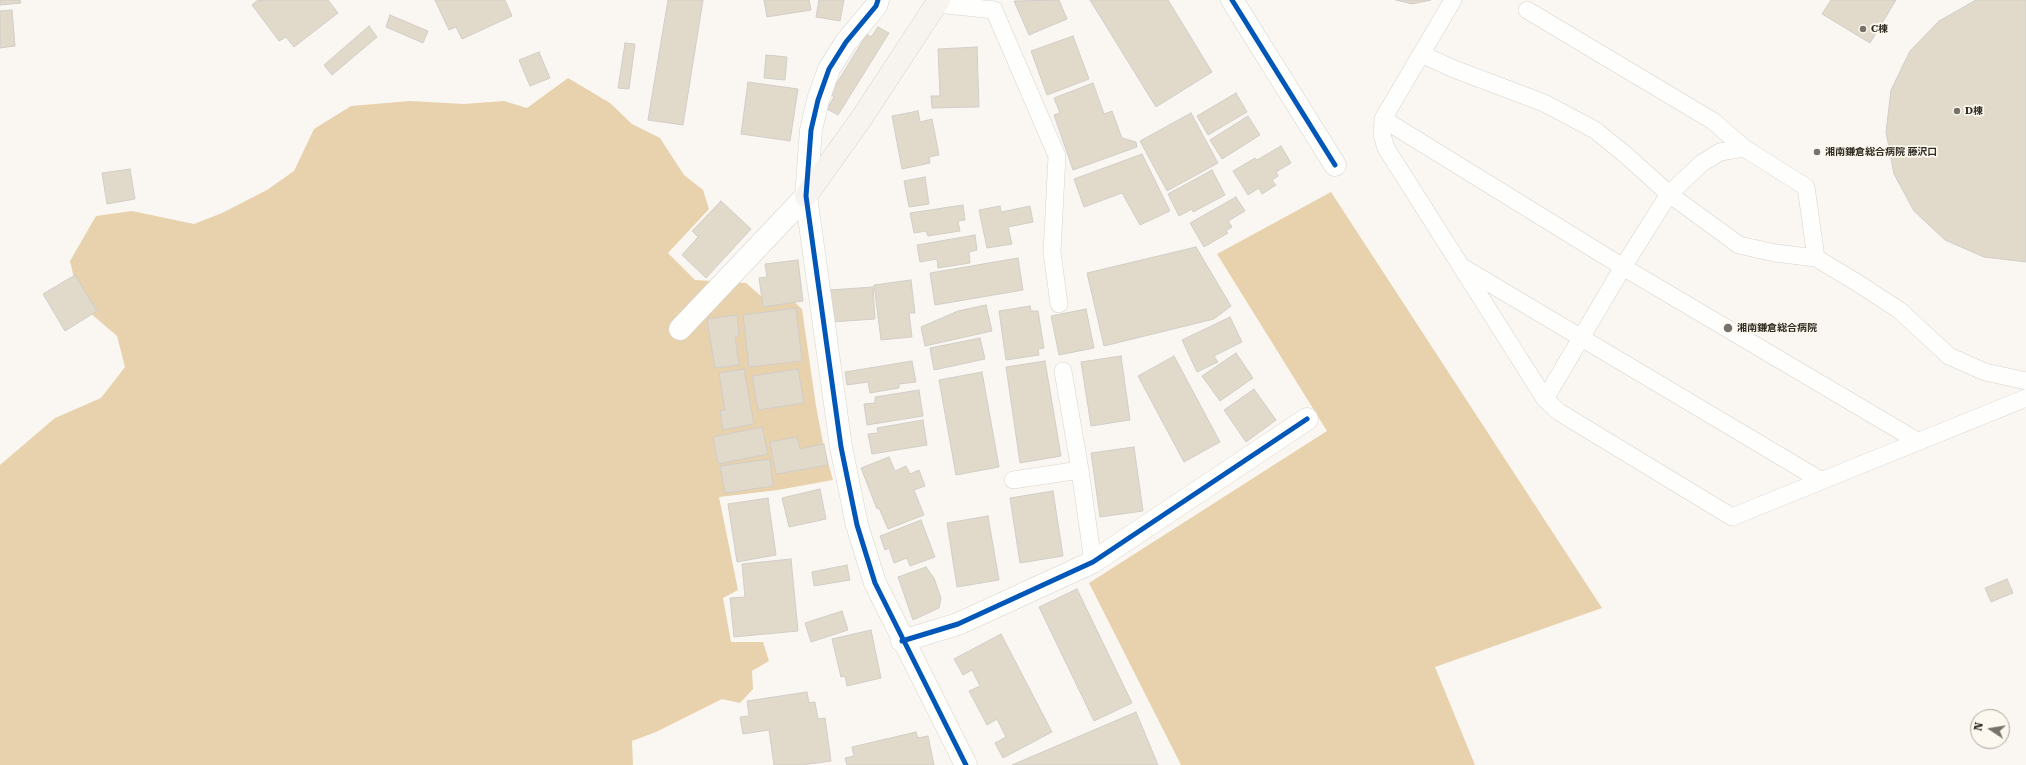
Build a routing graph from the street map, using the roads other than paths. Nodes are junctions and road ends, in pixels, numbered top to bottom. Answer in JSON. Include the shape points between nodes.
{"nodes":[{"id":1,"x":878,"y":0,"type":"edge"},
{"id":2,"x":1232,"y":0,"type":"edge"},
{"id":3,"x":1453,"y":0,"type":"edge"},
{"id":4,"x":938,"y":2,"type":"edge"},
{"id":5,"x":1527,"y":10,"type":"dead end"},
{"id":6,"x":1421,"y":54,"type":"junction"},
{"id":7,"x":1383,"y":119,"type":"junction"},
{"id":8,"x":1744,"y":148,"type":"junction"},
{"id":9,"x":1335,"y":165,"type":"dead end"},
{"id":10,"x":1669,"y":194,"type":"junction"},
{"id":11,"x":806,"y":196,"type":"junction"},
{"id":12,"x":1816,"y":258,"type":"junction"},
{"id":13,"x":1460,"y":265,"type":"junction"},
{"id":14,"x":1623,"y":267,"type":"junction"},
{"id":15,"x":1059,"y":304,"type":"dead end"},
{"id":16,"x":680,"y":329,"type":"dead end"},
{"id":17,"x":1582,"y":338,"type":"junction"},
{"id":18,"x":1063,"y":371,"type":"dead end"},
{"id":19,"x":2026,"y":381,"type":"edge"},
{"id":20,"x":2026,"y":398,"type":"edge"},
{"id":21,"x":1545,"y":399,"type":"junction"},
{"id":22,"x":1307,"y":419,"type":"dead end"},
{"id":23,"x":1919,"y":442,"type":"junction"},
{"id":24,"x":1080,"y":470,"type":"junction"},
{"id":25,"x":1013,"y":480,"type":"dead end"},
{"id":26,"x":1822,"y":481,"type":"junction"},
{"id":27,"x":1093,"y":562,"type":"junction"},
{"id":28,"x":902,"y":641,"type":"junction"},
{"id":29,"x":966,"y":765,"type":"edge"}],
"edges":[{"from":1,"to":11,"type":"street","via":[[829,69],[811,130]]},
{"from":2,"to":9,"type":"street"},
{"from":3,"to":6,"type":"lane"},
{"from":4,"to":11,"type":"street","via":[[863,116]]},
{"from":4,"to":15,"type":"lane","via":[[994,10],[1057,156],[1052,252]]},
{"from":5,"to":8,"type":"lane","via":[[1713,121]]},
{"from":6,"to":7,"type":"lane"},
{"from":6,"to":10,"type":"lane","via":[[1544,103],[1595,130]]},
{"from":7,"to":13,"type":"lane","via":[[1382,135],[1386,148]]},
{"from":7,"to":14,"type":"lane"},
{"from":8,"to":10,"type":"lane","via":[[1720,152],[1702,163]]},
{"from":8,"to":12,"type":"lane","via":[[1806,187]]},
{"from":10,"to":12,"type":"lane","via":[[1739,245]]},
{"from":10,"to":14,"type":"lane"},
{"from":11,"to":16,"type":"street"},
{"from":11,"to":28,"type":"street","via":[[841,448],[857,525],[875,583]]},
{"from":12,"to":19,"type":"lane","via":[[1899,310],[1949,356],[1985,372]]},
{"from":13,"to":17,"type":"lane"},
{"from":13,"to":21,"type":"lane"},
{"from":14,"to":17,"type":"lane"},
{"from":14,"to":23,"type":"lane"},
{"from":17,"to":21,"type":"lane"},
{"from":17,"to":26,"type":"lane"},
{"from":18,"to":24,"type":"lane"},
{"from":20,"to":23,"type":"lane"},
{"from":21,"to":26,"type":"lane","via":[[1559,412],[1732,517]]},
{"from":22,"to":27,"type":"street"},
{"from":23,"to":26,"type":"lane"},
{"from":24,"to":25,"type":"lane"},
{"from":24,"to":27,"type":"lane"},
{"from":27,"to":28,"type":"street","via":[[958,624]]},
{"from":28,"to":29,"type":"street"}]}
